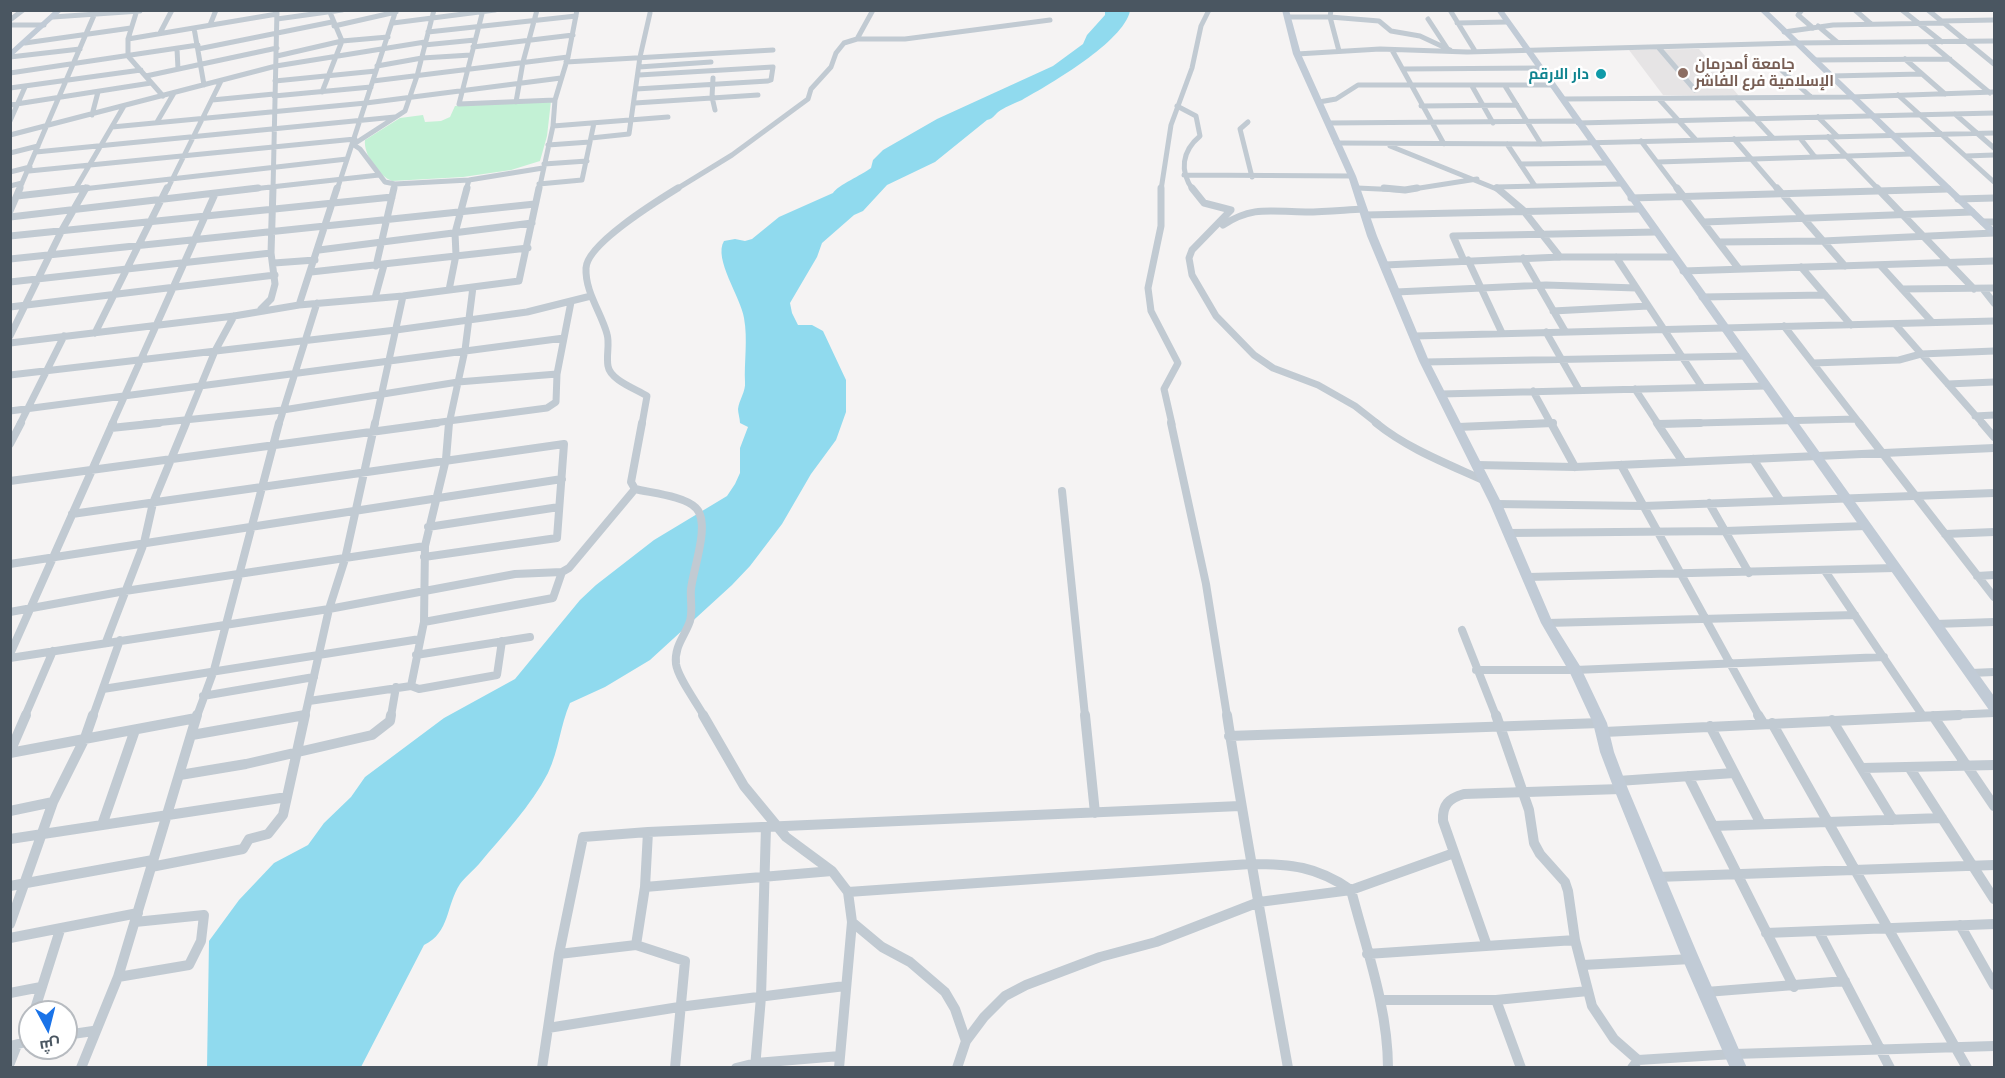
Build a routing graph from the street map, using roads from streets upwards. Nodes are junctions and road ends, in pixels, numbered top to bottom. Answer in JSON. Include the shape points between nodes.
{"nodes":[{"id":1,"x":23,"y":10,"type":"edge"},
{"id":2,"x":60,"y":10,"type":"edge"},
{"id":3,"x":172,"y":10,"type":"edge"},
{"id":4,"x":216,"y":10,"type":"edge"},
{"id":5,"x":342,"y":10,"type":"edge"},
{"id":6,"x":434,"y":10,"type":"edge"},
{"id":7,"x":495,"y":10,"type":"edge"},
{"id":8,"x":537,"y":10,"type":"edge"},
{"id":9,"x":873,"y":10,"type":"edge"},
{"id":10,"x":1209,"y":10,"type":"edge"},
{"id":11,"x":1450,"y":10,"type":"edge"},
{"id":12,"x":1499,"y":10,"type":"edge"},
{"id":13,"x":1762,"y":10,"type":"edge"},
{"id":14,"x":1802,"y":10,"type":"edge"},
{"id":15,"x":1855,"y":10,"type":"edge"},
{"id":16,"x":1902,"y":10,"type":"edge"},
{"id":17,"x":1928,"y":10,"type":"edge"},
{"id":18,"x":138,"y":11,"type":"edge"},
{"id":19,"x":329,"y":11,"type":"edge"},
{"id":20,"x":396,"y":11,"type":"edge"},
{"id":21,"x":483,"y":11,"type":"edge"},
{"id":22,"x":100,"y":12,"type":"edge"},
{"id":23,"x":577,"y":13,"type":"edge"},
{"id":24,"x":650,"y":13,"type":"dead end"},
{"id":25,"x":277,"y":14,"type":"edge"},
{"id":26,"x":1286,"y":14,"type":"edge"},
{"id":27,"x":1330,"y":14,"type":"edge"},
{"id":28,"x":53,"y":16,"type":"junction"},
{"id":29,"x":432,"y":18,"type":"junction"},
{"id":30,"x":1428,"y":19,"type":"dead end"},
{"id":31,"x":1050,"y":20,"type":"dead end"},
{"id":32,"x":1995,"y":20,"type":"edge"},
{"id":33,"x":535,"y":21,"type":"junction"},
{"id":34,"x":1507,"y":22,"type":"junction"},
{"id":35,"x":1942,"y":22,"type":"junction"},
{"id":36,"x":333,"y":23,"type":"junction"},
{"id":37,"x":393,"y":23,"type":"junction"},
{"id":38,"x":1457,"y":23,"type":"junction"},
{"id":39,"x":1918,"y":23,"type":"junction"},
{"id":40,"x":11,"y":24,"type":"edge"},
{"id":41,"x":1871,"y":24,"type":"junction"},
{"id":42,"x":44,"y":25,"type":"junction"},
{"id":43,"x":210,"y":25,"type":"junction"},
{"id":44,"x":478,"y":27,"type":"junction"},
{"id":45,"x":1816,"y":27,"type":"junction"},
{"id":46,"x":131,"y":28,"type":"junction"},
{"id":47,"x":194,"y":28,"type":"junction"},
{"id":48,"x":428,"y":32,"type":"junction"},
{"id":49,"x":1784,"y":32,"type":"junction"},
{"id":50,"x":160,"y":33,"type":"junction"},
{"id":51,"x":277,"y":34,"type":"junction"},
{"id":52,"x":86,"y":35,"type":"junction"},
{"id":53,"x":573,"y":35,"type":"junction"},
{"id":54,"x":388,"y":37,"type":"junction"},
{"id":55,"x":128,"y":39,"type":"junction"},
{"id":56,"x":857,"y":39,"type":"junction"},
{"id":57,"x":475,"y":40,"type":"junction"},
{"id":58,"x":529,"y":40,"type":"junction"},
{"id":59,"x":1995,"y":41,"type":"edge"},
{"id":60,"x":342,"y":42,"type":"junction"},
{"id":61,"x":1838,"y":42,"type":"junction"},
{"id":62,"x":1942,"y":42,"type":"junction"},
{"id":63,"x":1967,"y":42,"type":"junction"},
{"id":64,"x":1796,"y":43,"type":"junction"},
{"id":65,"x":1930,"y":43,"type":"junction"},
{"id":66,"x":425,"y":44,"type":"junction"},
{"id":67,"x":23,"y":45,"type":"junction"},
{"id":68,"x":198,"y":47,"type":"junction"},
{"id":69,"x":473,"y":47,"type":"junction"},
{"id":70,"x":277,"y":48,"type":"junction"},
{"id":71,"x":384,"y":48,"type":"junction"},
{"id":72,"x":1659,"y":48,"type":"junction"},
{"id":73,"x":80,"y":49,"type":"junction"},
{"id":74,"x":177,"y":49,"type":"junction"},
{"id":75,"x":1447,"y":49,"type":"junction"},
{"id":76,"x":773,"y":50,"type":"dead end"},
{"id":77,"x":1392,"y":50,"type":"junction"},
{"id":78,"x":1526,"y":50,"type":"junction"},
{"id":79,"x":1339,"y":51,"type":"junction"},
{"id":80,"x":1455,"y":51,"type":"junction"},
{"id":81,"x":1474,"y":51,"type":"junction"},
{"id":82,"x":11,"y":54,"type":"edge"},
{"id":83,"x":710,"y":54,"type":"junction"},
{"id":84,"x":1297,"y":54,"type":"junction"},
{"id":85,"x":471,"y":55,"type":"junction"},
{"id":86,"x":128,"y":56,"type":"junction"},
{"id":87,"x":277,"y":56,"type":"junction"},
{"id":88,"x":336,"y":56,"type":"junction"},
{"id":89,"x":640,"y":57,"type":"junction"},
{"id":90,"x":422,"y":58,"type":"junction"},
{"id":91,"x":567,"y":59,"type":"junction"},
{"id":92,"x":1905,"y":59,"type":"junction"},
{"id":93,"x":1950,"y":59,"type":"junction"},
{"id":94,"x":1814,"y":60,"type":"junction"},
{"id":95,"x":523,"y":62,"type":"junction"},
{"id":96,"x":711,"y":62,"type":"junction"},
{"id":97,"x":73,"y":64,"type":"junction"},
{"id":98,"x":201,"y":64,"type":"junction"},
{"id":99,"x":1995,"y":64,"type":"edge"},
{"id":100,"x":276,"y":66,"type":"junction"},
{"id":101,"x":639,"y":67,"type":"junction"},
{"id":102,"x":377,"y":68,"type":"junction"},
{"id":103,"x":1478,"y":68,"type":"junction"},
{"id":104,"x":1539,"y":68,"type":"junction"},
{"id":105,"x":1779,"y":68,"type":"dead end"},
{"id":106,"x":178,"y":69,"type":"junction"},
{"id":107,"x":467,"y":69,"type":"junction"},
{"id":108,"x":1403,"y":69,"type":"junction"},
{"id":109,"x":141,"y":70,"type":"junction"},
{"id":110,"x":712,"y":70,"type":"junction"},
{"id":111,"x":10,"y":73,"type":"edge"},
{"id":112,"x":1923,"y":74,"type":"junction"},
{"id":113,"x":328,"y":75,"type":"junction"},
{"id":114,"x":639,"y":75,"type":"junction"},
{"id":115,"x":146,"y":76,"type":"junction"},
{"id":116,"x":417,"y":76,"type":"junction"},
{"id":117,"x":1831,"y":76,"type":"junction"},
{"id":118,"x":561,"y":78,"type":"junction"},
{"id":119,"x":221,"y":81,"type":"junction"},
{"id":120,"x":275,"y":81,"type":"junction"},
{"id":121,"x":66,"y":82,"type":"junction"},
{"id":122,"x":151,"y":83,"type":"junction"},
{"id":123,"x":519,"y":83,"type":"junction"},
{"id":124,"x":713,"y":83,"type":"junction"},
{"id":125,"x":372,"y":84,"type":"junction"},
{"id":126,"x":204,"y":85,"type":"junction"},
{"id":127,"x":1551,"y":85,"type":"junction"},
{"id":128,"x":1414,"y":86,"type":"junction"},
{"id":129,"x":1472,"y":86,"type":"junction"},
{"id":130,"x":25,"y":87,"type":"junction"},
{"id":131,"x":1487,"y":87,"type":"junction"},
{"id":132,"x":1505,"y":87,"type":"junction"},
{"id":133,"x":10,"y":88,"type":"edge"},
{"id":134,"x":636,"y":89,"type":"junction"},
{"id":135,"x":1695,"y":90,"type":"dead end"},
{"id":136,"x":461,"y":91,"type":"junction"},
{"id":137,"x":98,"y":92,"type":"junction"},
{"id":138,"x":322,"y":92,"type":"junction"},
{"id":139,"x":1992,"y":92,"type":"edge"},
{"id":140,"x":174,"y":93,"type":"junction"},
{"id":141,"x":758,"y":94,"type":"dead end"},
{"id":142,"x":1945,"y":94,"type":"junction"},
{"id":143,"x":274,"y":95,"type":"junction"},
{"id":144,"x":1898,"y":95,"type":"junction"},
{"id":145,"x":163,"y":96,"type":"junction"},
{"id":146,"x":712,"y":97,"type":"junction"},
{"id":147,"x":1811,"y":97,"type":"junction"},
{"id":148,"x":1852,"y":97,"type":"junction"},
{"id":149,"x":1995,"y":97,"type":"edge"},
{"id":150,"x":59,"y":98,"type":"junction"},
{"id":151,"x":409,"y":98,"type":"junction"},
{"id":152,"x":1736,"y":98,"type":"junction"},
{"id":153,"x":555,"y":99,"type":"junction"},
{"id":154,"x":1562,"y":99,"type":"junction"},
{"id":155,"x":1659,"y":99,"type":"junction"},
{"id":156,"x":212,"y":100,"type":"junction"},
{"id":157,"x":516,"y":102,"type":"junction"},
{"id":158,"x":1319,"y":102,"type":"junction"},
{"id":159,"x":366,"y":103,"type":"junction"},
{"id":160,"x":634,"y":103,"type":"junction"},
{"id":161,"x":14,"y":105,"type":"edge"},
{"id":162,"x":1517,"y":105,"type":"junction"},
{"id":163,"x":124,"y":106,"type":"junction"},
{"id":164,"x":1177,"y":106,"type":"junction"},
{"id":165,"x":1421,"y":106,"type":"junction"},
{"id":166,"x":1483,"y":106,"type":"junction"},
{"id":167,"x":716,"y":110,"type":"dead end"},
{"id":168,"x":274,"y":112,"type":"junction"},
{"id":169,"x":1995,"y":113,"type":"edge"},
{"id":170,"x":1954,"y":114,"type":"junction"},
{"id":171,"x":92,"y":115,"type":"junction"},
{"id":172,"x":1872,"y":115,"type":"junction"},
{"id":173,"x":1921,"y":115,"type":"junction"},
{"id":174,"x":395,"y":117,"type":"junction"},
{"id":175,"x":668,"y":117,"type":"dead end"},
{"id":176,"x":1818,"y":117,"type":"junction"},
{"id":177,"x":203,"y":118,"type":"junction"},
{"id":178,"x":1755,"y":119,"type":"junction"},
{"id":179,"x":360,"y":120,"type":"junction"},
{"id":180,"x":632,"y":120,"type":"junction"},
{"id":181,"x":10,"y":121,"type":"edge"},
{"id":182,"x":1679,"y":121,"type":"junction"},
{"id":183,"x":156,"y":122,"type":"junction"},
{"id":184,"x":1248,"y":122,"type":"dead end"},
{"id":185,"x":1528,"y":122,"type":"junction"},
{"id":186,"x":1577,"y":122,"type":"junction"},
{"id":187,"x":594,"y":123,"type":"junction"},
{"id":188,"x":1329,"y":123,"type":"junction"},
{"id":189,"x":1430,"y":123,"type":"junction"},
{"id":190,"x":1493,"y":123,"type":"junction"},
{"id":191,"x":553,"y":126,"type":"junction"},
{"id":192,"x":46,"y":127,"type":"junction"},
{"id":193,"x":112,"y":127,"type":"junction"},
{"id":194,"x":274,"y":128,"type":"junction"},
{"id":195,"x":1995,"y":133,"type":"edge"},
{"id":196,"x":1942,"y":134,"type":"junction"},
{"id":197,"x":1976,"y":134,"type":"junction"},
{"id":198,"x":10,"y":135,"type":"edge"},
{"id":199,"x":1893,"y":135,"type":"junction"},
{"id":200,"x":193,"y":137,"type":"junction"},
{"id":201,"x":1828,"y":137,"type":"junction"},
{"id":202,"x":1838,"y":137,"type":"junction"},
{"id":203,"x":1773,"y":138,"type":"junction"},
{"id":204,"x":1800,"y":138,"type":"junction"},
{"id":205,"x":1734,"y":139,"type":"junction"},
{"id":206,"x":590,"y":140,"type":"junction"},
{"id":207,"x":1696,"y":140,"type":"junction"},
{"id":208,"x":1641,"y":141,"type":"junction"},
{"id":209,"x":354,"y":142,"type":"junction"},
{"id":210,"x":1592,"y":142,"type":"junction"},
{"id":211,"x":1336,"y":143,"type":"junction"},
{"id":212,"x":1384,"y":143,"type":"junction"},
{"id":213,"x":1444,"y":144,"type":"junction"},
{"id":214,"x":1507,"y":144,"type":"junction"},
{"id":215,"x":1541,"y":144,"type":"junction"},
{"id":216,"x":101,"y":145,"type":"junction"},
{"id":217,"x":548,"y":145,"type":"junction"},
{"id":218,"x":273,"y":147,"type":"junction"},
{"id":219,"x":1995,"y":148,"type":"edge"},
{"id":220,"x":37,"y":149,"type":"junction"},
{"id":221,"x":10,"y":153,"type":"edge"},
{"id":222,"x":1912,"y":154,"type":"junction"},
{"id":223,"x":1995,"y":155,"type":"edge"},
{"id":224,"x":182,"y":156,"type":"junction"},
{"id":225,"x":1966,"y":156,"type":"junction"},
{"id":226,"x":1815,"y":157,"type":"junction"},
{"id":227,"x":1846,"y":157,"type":"junction"},
{"id":228,"x":347,"y":159,"type":"junction"},
{"id":229,"x":1752,"y":159,"type":"junction"},
{"id":230,"x":587,"y":161,"type":"junction"},
{"id":231,"x":1658,"y":162,"type":"junction"},
{"id":232,"x":1607,"y":163,"type":"junction"},
{"id":233,"x":1520,"y":164,"type":"junction"},
{"id":234,"x":90,"y":165,"type":"junction"},
{"id":235,"x":544,"y":166,"type":"junction"},
{"id":236,"x":273,"y":167,"type":"junction"},
{"id":237,"x":29,"y":169,"type":"junction"},
{"id":238,"x":10,"y":171,"type":"edge"},
{"id":239,"x":379,"y":175,"type":"junction"},
{"id":240,"x":1184,"y":175,"type":"junction"},
{"id":241,"x":1352,"y":176,"type":"junction"},
{"id":242,"x":1991,"y":176,"type":"edge"},
{"id":243,"x":1252,"y":177,"type":"junction"},
{"id":244,"x":171,"y":178,"type":"junction"},
{"id":245,"x":341,"y":179,"type":"junction"},
{"id":246,"x":1477,"y":179,"type":"junction"},
{"id":247,"x":469,"y":180,"type":"junction"},
{"id":248,"x":1995,"y":182,"type":"edge"},
{"id":249,"x":22,"y":183,"type":"junction"},
{"id":250,"x":395,"y":184,"type":"junction"},
{"id":251,"x":540,"y":184,"type":"junction"},
{"id":252,"x":1622,"y":184,"type":"junction"},
{"id":253,"x":10,"y":186,"type":"edge"},
{"id":254,"x":1535,"y":186,"type":"junction"},
{"id":255,"x":272,"y":187,"type":"junction"},
{"id":256,"x":1496,"y":187,"type":"junction"},
{"id":257,"x":86,"y":188,"type":"junction"},
{"id":258,"x":1357,"y":188,"type":"junction"},
{"id":259,"x":76,"y":189,"type":"junction"},
{"id":260,"x":1948,"y":189,"type":"junction"},
{"id":261,"x":1882,"y":192,"type":"junction"},
{"id":262,"x":215,"y":194,"type":"junction"},
{"id":263,"x":1782,"y":195,"type":"junction"},
{"id":264,"x":392,"y":197,"type":"junction"},
{"id":265,"x":1684,"y":197,"type":"junction"},
{"id":266,"x":1631,"y":198,"type":"junction"},
{"id":267,"x":1995,"y":198,"type":"edge"},
{"id":268,"x":14,"y":199,"type":"edge"},
{"id":269,"x":1958,"y":199,"type":"junction"},
{"id":270,"x":160,"y":200,"type":"junction"},
{"id":271,"x":332,"y":203,"type":"junction"},
{"id":272,"x":535,"y":204,"type":"junction"},
{"id":273,"x":75,"y":208,"type":"junction"},
{"id":274,"x":272,"y":209,"type":"junction"},
{"id":275,"x":1639,"y":209,"type":"junction"},
{"id":276,"x":1523,"y":210,"type":"junction"},
{"id":277,"x":10,"y":211,"type":"edge"},
{"id":278,"x":461,"y":212,"type":"junction"},
{"id":279,"x":1364,"y":212,"type":"junction"},
{"id":280,"x":1972,"y":212,"type":"junction"},
{"id":281,"x":1902,"y":214,"type":"junction"},
{"id":282,"x":205,"y":215,"type":"junction"},
{"id":283,"x":10,"y":217,"type":"edge"},
{"id":284,"x":1801,"y":217,"type":"junction"},
{"id":285,"x":388,"y":219,"type":"junction"},
{"id":286,"x":150,"y":221,"type":"junction"},
{"id":287,"x":1704,"y":222,"type":"junction"},
{"id":288,"x":1983,"y":222,"type":"junction"},
{"id":289,"x":1995,"y":222,"type":"edge"},
{"id":290,"x":532,"y":223,"type":"junction"},
{"id":291,"x":324,"y":226,"type":"junction"},
{"id":292,"x":62,"y":230,"type":"junction"},
{"id":293,"x":272,"y":231,"type":"junction"},
{"id":294,"x":1656,"y":232,"type":"junction"},
{"id":295,"x":455,"y":233,"type":"junction"},
{"id":296,"x":1994,"y":233,"type":"edge"},
{"id":297,"x":1923,"y":234,"type":"junction"},
{"id":298,"x":1544,"y":235,"type":"junction"},
{"id":299,"x":10,"y":236,"type":"edge"},
{"id":300,"x":1207,"y":236,"type":"junction"},
{"id":301,"x":195,"y":238,"type":"junction"},
{"id":302,"x":1822,"y":241,"type":"junction"},
{"id":303,"x":382,"y":242,"type":"junction"},
{"id":304,"x":1719,"y":242,"type":"junction"},
{"id":305,"x":138,"y":245,"type":"junction"},
{"id":306,"x":528,"y":248,"type":"junction"},
{"id":307,"x":319,"y":250,"type":"junction"},
{"id":308,"x":271,"y":253,"type":"junction"},
{"id":309,"x":51,"y":254,"type":"junction"},
{"id":310,"x":456,"y":255,"type":"junction"},
{"id":311,"x":1560,"y":257,"type":"junction"},
{"id":312,"x":1616,"y":257,"type":"junction"},
{"id":313,"x":1674,"y":257,"type":"junction"},
{"id":314,"x":1523,"y":258,"type":"junction"},
{"id":315,"x":10,"y":259,"type":"edge"},
{"id":316,"x":315,"y":260,"type":"junction"},
{"id":317,"x":1466,"y":260,"type":"junction"},
{"id":318,"x":1995,"y":261,"type":"edge"},
{"id":319,"x":184,"y":262,"type":"junction"},
{"id":320,"x":1949,"y":262,"type":"junction"},
{"id":321,"x":274,"y":263,"type":"junction"},
{"id":322,"x":384,"y":265,"type":"junction"},
{"id":323,"x":1385,"y":265,"type":"junction"},
{"id":324,"x":1880,"y":265,"type":"junction"},
{"id":325,"x":376,"y":266,"type":"junction"},
{"id":326,"x":1845,"y":266,"type":"junction"},
{"id":327,"x":1801,"y":267,"type":"junction"},
{"id":328,"x":126,"y":269,"type":"junction"},
{"id":329,"x":1739,"y":269,"type":"junction"},
{"id":330,"x":1683,"y":271,"type":"junction"},
{"id":331,"x":311,"y":273,"type":"junction"},
{"id":332,"x":275,"y":275,"type":"junction"},
{"id":333,"x":40,"y":279,"type":"junction"},
{"id":334,"x":10,"y":282,"type":"edge"},
{"id":335,"x":1537,"y":285,"type":"junction"},
{"id":336,"x":173,"y":287,"type":"junction"},
{"id":337,"x":473,"y":287,"type":"junction"},
{"id":338,"x":1636,"y":288,"type":"junction"},
{"id":339,"x":1995,"y":288,"type":"edge"},
{"id":340,"x":1481,"y":289,"type":"junction"},
{"id":341,"x":1902,"y":289,"type":"junction"},
{"id":342,"x":1974,"y":289,"type":"junction"},
{"id":343,"x":1983,"y":289,"type":"junction"},
{"id":344,"x":449,"y":290,"type":"junction"},
{"id":345,"x":1396,"y":292,"type":"junction"},
{"id":346,"x":112,"y":294,"type":"junction"},
{"id":347,"x":1826,"y":295,"type":"junction"},
{"id":348,"x":403,"y":296,"type":"junction"},
{"id":349,"x":591,"y":296,"type":"junction"},
{"id":350,"x":1702,"y":297,"type":"junction"},
{"id":351,"x":375,"y":298,"type":"junction"},
{"id":352,"x":571,"y":302,"type":"junction"},
{"id":353,"x":317,"y":303,"type":"junction"},
{"id":354,"x":1995,"y":303,"type":"edge"},
{"id":355,"x":26,"y":304,"type":"junction"},
{"id":356,"x":299,"y":305,"type":"junction"},
{"id":357,"x":1648,"y":306,"type":"junction"},
{"id":358,"x":10,"y":307,"type":"edge"},
{"id":359,"x":1553,"y":311,"type":"junction"},
{"id":360,"x":248,"y":314,"type":"junction"},
{"id":361,"x":234,"y":316,"type":"junction"},
{"id":362,"x":467,"y":320,"type":"junction"},
{"id":363,"x":1995,"y":321,"type":"edge"},
{"id":364,"x":1932,"y":322,"type":"junction"},
{"id":365,"x":1895,"y":324,"type":"junction"},
{"id":366,"x":156,"y":325,"type":"junction"},
{"id":367,"x":1851,"y":325,"type":"junction"},
{"id":368,"x":1784,"y":326,"type":"junction"},
{"id":369,"x":1723,"y":327,"type":"junction"},
{"id":370,"x":1663,"y":328,"type":"junction"},
{"id":371,"x":396,"y":330,"type":"junction"},
{"id":372,"x":1565,"y":331,"type":"junction"},
{"id":373,"x":1546,"y":332,"type":"junction"},
{"id":374,"x":95,"y":333,"type":"junction"},
{"id":375,"x":1502,"y":333,"type":"junction"},
{"id":376,"x":10,"y":336,"type":"edge"},
{"id":377,"x":64,"y":336,"type":"junction"},
{"id":378,"x":1415,"y":336,"type":"junction"},
{"id":379,"x":564,"y":338,"type":"junction"},
{"id":380,"x":304,"y":340,"type":"junction"},
{"id":381,"x":10,"y":343,"type":"edge"},
{"id":382,"x":465,"y":350,"type":"junction"},
{"id":383,"x":215,"y":351,"type":"junction"},
{"id":384,"x":1995,"y":351,"type":"edge"},
{"id":385,"x":1921,"y":354,"type":"junction"},
{"id":386,"x":1681,"y":356,"type":"junction"},
{"id":387,"x":1746,"y":356,"type":"junction"},
{"id":388,"x":142,"y":359,"type":"junction"},
{"id":389,"x":1562,"y":359,"type":"junction"},
{"id":390,"x":389,"y":361,"type":"junction"},
{"id":391,"x":1425,"y":362,"type":"junction"},
{"id":392,"x":1813,"y":363,"type":"junction"},
{"id":393,"x":48,"y":370,"type":"junction"},
{"id":394,"x":294,"y":372,"type":"junction"},
{"id":395,"x":557,"y":374,"type":"junction"},
{"id":396,"x":10,"y":375,"type":"edge"},
{"id":397,"x":458,"y":382,"type":"junction"},
{"id":398,"x":1995,"y":382,"type":"edge"},
{"id":399,"x":1948,"y":384,"type":"junction"},
{"id":400,"x":200,"y":385,"type":"junction"},
{"id":401,"x":1766,"y":386,"type":"junction"},
{"id":402,"x":1702,"y":387,"type":"junction"},
{"id":403,"x":1635,"y":389,"type":"junction"},
{"id":404,"x":1579,"y":390,"type":"junction"},
{"id":405,"x":1533,"y":391,"type":"junction"},
{"id":406,"x":1441,"y":394,"type":"junction"},
{"id":407,"x":126,"y":395,"type":"junction"},
{"id":408,"x":381,"y":396,"type":"junction"},
{"id":409,"x":28,"y":409,"type":"junction"},
{"id":410,"x":284,"y":410,"type":"junction"},
{"id":411,"x":10,"y":411,"type":"edge"},
{"id":412,"x":1995,"y":415,"type":"edge"},
{"id":413,"x":1975,"y":416,"type":"junction"},
{"id":414,"x":187,"y":419,"type":"junction"},
{"id":415,"x":1856,"y":419,"type":"junction"},
{"id":416,"x":449,"y":421,"type":"junction"},
{"id":417,"x":1790,"y":421,"type":"junction"},
{"id":418,"x":1553,"y":423,"type":"junction"},
{"id":419,"x":1658,"y":424,"type":"junction"},
{"id":420,"x":1458,"y":427,"type":"junction"},
{"id":421,"x":111,"y":428,"type":"junction"},
{"id":422,"x":372,"y":433,"type":"junction"},
{"id":423,"x":1995,"y":437,"type":"edge"},
{"id":424,"x":10,"y":444,"type":"edge"},
{"id":425,"x":272,"y":446,"type":"junction"},
{"id":426,"x":1995,"y":448,"type":"edge"},
{"id":427,"x":1881,"y":452,"type":"junction"},
{"id":428,"x":1815,"y":456,"type":"junction"},
{"id":429,"x":171,"y":459,"type":"junction"},
{"id":430,"x":446,"y":459,"type":"junction"},
{"id":431,"x":1753,"y":459,"type":"junction"},
{"id":432,"x":1683,"y":462,"type":"junction"},
{"id":433,"x":1477,"y":465,"type":"junction"},
{"id":434,"x":1621,"y":465,"type":"junction"},
{"id":435,"x":1575,"y":467,"type":"junction"},
{"id":436,"x":91,"y":470,"type":"junction"},
{"id":437,"x":363,"y":474,"type":"junction"},
{"id":438,"x":562,"y":479,"type":"junction"},
{"id":439,"x":10,"y":481,"type":"edge"},
{"id":440,"x":1485,"y":481,"type":"junction"},
{"id":441,"x":260,"y":487,"type":"junction"},
{"id":442,"x":635,"y":489,"type":"junction"},
{"id":443,"x":1062,"y":491,"type":"dead end"},
{"id":444,"x":1995,"y":493,"type":"edge"},
{"id":445,"x":1914,"y":495,"type":"junction"},
{"id":446,"x":436,"y":497,"type":"junction"},
{"id":447,"x":1846,"y":498,"type":"junction"},
{"id":448,"x":1780,"y":500,"type":"junction"},
{"id":449,"x":153,"y":503,"type":"junction"},
{"id":450,"x":1709,"y":503,"type":"junction"},
{"id":451,"x":1496,"y":504,"type":"junction"},
{"id":452,"x":1644,"y":506,"type":"junction"},
{"id":453,"x":559,"y":507,"type":"junction"},
{"id":454,"x":355,"y":511,"type":"junction"},
{"id":455,"x":72,"y":514,"type":"junction"},
{"id":456,"x":1866,"y":526,"type":"junction"},
{"id":457,"x":251,"y":527,"type":"junction"},
{"id":458,"x":428,"y":527,"type":"junction"},
{"id":459,"x":1725,"y":531,"type":"junction"},
{"id":460,"x":1658,"y":532,"type":"junction"},
{"id":461,"x":1995,"y":532,"type":"edge"},
{"id":462,"x":1509,"y":533,"type":"junction"},
{"id":463,"x":1945,"y":534,"type":"junction"},
{"id":464,"x":144,"y":543,"type":"junction"},
{"id":465,"x":424,"y":546,"type":"junction"},
{"id":466,"x":424,"y":557,"type":"junction"},
{"id":467,"x":52,"y":558,"type":"junction"},
{"id":468,"x":345,"y":559,"type":"junction"},
{"id":469,"x":10,"y":564,"type":"edge"},
{"id":470,"x":1895,"y":568,"type":"junction"},
{"id":471,"x":1825,"y":571,"type":"junction"},
{"id":472,"x":562,"y":572,"type":"junction"},
{"id":473,"x":238,"y":573,"type":"junction"},
{"id":474,"x":1749,"y":573,"type":"junction"},
{"id":475,"x":1682,"y":575,"type":"junction"},
{"id":476,"x":1995,"y":575,"type":"edge"},
{"id":477,"x":1977,"y":576,"type":"junction"},
{"id":478,"x":1527,"y":578,"type":"junction"},
{"id":479,"x":423,"y":590,"type":"junction"},
{"id":480,"x":125,"y":591,"type":"junction"},
{"id":481,"x":1995,"y":597,"type":"edge"},
{"id":482,"x":29,"y":609,"type":"junction"},
{"id":483,"x":329,"y":609,"type":"junction"},
{"id":484,"x":10,"y":612,"type":"edge"},
{"id":485,"x":1855,"y":615,"type":"junction"},
{"id":486,"x":1706,"y":621,"type":"junction"},
{"id":487,"x":424,"y":622,"type":"junction"},
{"id":488,"x":1995,"y":622,"type":"edge"},
{"id":489,"x":225,"y":623,"type":"junction"},
{"id":490,"x":1547,"y":623,"type":"junction"},
{"id":491,"x":1935,"y":624,"type":"junction"},
{"id":492,"x":1462,"y":630,"type":"dead end"},
{"id":493,"x":530,"y":637,"type":"dead end"},
{"id":494,"x":420,"y":639,"type":"junction"},
{"id":495,"x":120,"y":640,"type":"junction"},
{"id":496,"x":502,"y":641,"type":"junction"},
{"id":497,"x":106,"y":642,"type":"junction"},
{"id":498,"x":53,"y":651,"type":"junction"},
{"id":499,"x":318,"y":655,"type":"junction"},
{"id":500,"x":416,"y":655,"type":"junction"},
{"id":501,"x":10,"y":656,"type":"edge"},
{"id":502,"x":1884,"y":657,"type":"junction"},
{"id":503,"x":1729,"y":664,"type":"junction"},
{"id":504,"x":214,"y":670,"type":"junction"},
{"id":505,"x":1476,"y":670,"type":"junction"},
{"id":506,"x":1575,"y":670,"type":"junction"},
{"id":507,"x":1995,"y":672,"type":"edge"},
{"id":508,"x":1971,"y":673,"type":"junction"},
{"id":509,"x":314,"y":677,"type":"junction"},
{"id":510,"x":411,"y":686,"type":"junction"},
{"id":511,"x":396,"y":687,"type":"junction"},
{"id":512,"x":103,"y":689,"type":"junction"},
{"id":513,"x":203,"y":696,"type":"junction"},
{"id":514,"x":309,"y":701,"type":"junction"},
{"id":515,"x":1995,"y":706,"type":"edge"},
{"id":516,"x":1995,"y":713,"type":"edge"},
{"id":517,"x":305,"y":716,"type":"junction"},
{"id":518,"x":1928,"y":716,"type":"junction"},
{"id":519,"x":196,"y":718,"type":"junction"},
{"id":520,"x":1832,"y":720,"type":"junction"},
{"id":521,"x":1767,"y":723,"type":"junction"},
{"id":522,"x":1500,"y":726,"type":"junction"},
{"id":523,"x":1710,"y":726,"type":"junction"},
{"id":524,"x":1602,"y":728,"type":"junction"},
{"id":525,"x":135,"y":730,"type":"junction"},
{"id":526,"x":192,"y":735,"type":"junction"},
{"id":527,"x":1229,"y":736,"type":"junction"},
{"id":528,"x":85,"y":738,"type":"junction"},
{"id":529,"x":10,"y":752,"type":"edge"},
{"id":530,"x":298,"y":752,"type":"junction"},
{"id":531,"x":1995,"y":765,"type":"edge"},
{"id":532,"x":1967,"y":766,"type":"junction"},
{"id":533,"x":1862,"y":768,"type":"junction"},
{"id":534,"x":1909,"y":768,"type":"junction"},
{"id":535,"x":1734,"y":773,"type":"junction"},
{"id":536,"x":180,"y":775,"type":"junction"},
{"id":537,"x":1688,"y":776,"type":"junction"},
{"id":538,"x":1619,"y":785,"type":"junction"},
{"id":539,"x":1522,"y":792,"type":"junction"},
{"id":540,"x":287,"y":797,"type":"junction"},
{"id":541,"x":53,"y":801,"type":"junction"},
{"id":542,"x":1240,"y":806,"type":"junction"},
{"id":543,"x":1995,"y":806,"type":"edge"},
{"id":544,"x":10,"y":811,"type":"edge"},
{"id":545,"x":1095,"y":813,"type":"junction"},
{"id":546,"x":167,"y":816,"type":"junction"},
{"id":547,"x":1942,"y":818,"type":"junction"},
{"id":548,"x":1893,"y":819,"type":"junction"},
{"id":549,"x":1827,"y":821,"type":"junction"},
{"id":550,"x":1761,"y":824,"type":"junction"},
{"id":551,"x":102,"y":825,"type":"junction"},
{"id":552,"x":771,"y":826,"type":"junction"},
{"id":553,"x":1713,"y":826,"type":"junction"},
{"id":554,"x":648,"y":832,"type":"junction"},
{"id":555,"x":42,"y":834,"type":"junction"},
{"id":556,"x":10,"y":839,"type":"edge"},
{"id":557,"x":1454,"y":854,"type":"junction"},
{"id":558,"x":152,"y":863,"type":"junction"},
{"id":559,"x":1250,"y":864,"type":"junction"},
{"id":560,"x":1973,"y":865,"type":"junction"},
{"id":561,"x":1995,"y":865,"type":"edge"},
{"id":562,"x":1854,"y":868,"type":"junction"},
{"id":563,"x":832,"y":871,"type":"junction"},
{"id":564,"x":1736,"y":876,"type":"junction"},
{"id":565,"x":765,"y":877,"type":"junction"},
{"id":566,"x":1657,"y":877,"type":"junction"},
{"id":567,"x":24,"y":884,"type":"junction"},
{"id":568,"x":10,"y":886,"type":"edge"},
{"id":569,"x":645,"y":887,"type":"junction"},
{"id":570,"x":1351,"y":890,"type":"junction"},
{"id":571,"x":849,"y":892,"type":"junction"},
{"id":572,"x":1995,"y":899,"type":"edge"},
{"id":573,"x":1259,"y":902,"type":"junction"},
{"id":574,"x":136,"y":918,"type":"junction"},
{"id":575,"x":852,"y":922,"type":"junction"},
{"id":576,"x":10,"y":924,"type":"edge"},
{"id":577,"x":1995,"y":924,"type":"edge"},
{"id":578,"x":1960,"y":926,"type":"junction"},
{"id":579,"x":1888,"y":928,"type":"junction"},
{"id":580,"x":60,"y":930,"type":"junction"},
{"id":581,"x":1819,"y":932,"type":"junction"},
{"id":582,"x":1766,"y":933,"type":"junction"},
{"id":583,"x":10,"y":938,"type":"edge"},
{"id":584,"x":1575,"y":940,"type":"junction"},
{"id":585,"x":636,"y":945,"type":"junction"},
{"id":586,"x":1487,"y":946,"type":"junction"},
{"id":587,"x":559,"y":954,"type":"junction"},
{"id":588,"x":1367,"y":954,"type":"junction"},
{"id":589,"x":1691,"y":959,"type":"junction"},
{"id":590,"x":1583,"y":965,"type":"junction"},
{"id":591,"x":118,"y":977,"type":"junction"},
{"id":592,"x":1845,"y":981,"type":"junction"},
{"id":593,"x":1994,"y":982,"type":"edge"},
{"id":594,"x":845,"y":986,"type":"junction"},
{"id":595,"x":41,"y":987,"type":"junction"},
{"id":596,"x":1794,"y":987,"type":"junction"},
{"id":597,"x":1588,"y":991,"type":"junction"},
{"id":598,"x":1706,"y":992,"type":"junction"},
{"id":599,"x":10,"y":993,"type":"edge"},
{"id":600,"x":761,"y":997,"type":"junction"},
{"id":601,"x":37,"y":1000,"type":"edge"},
{"id":602,"x":1380,"y":1000,"type":"junction"},
{"id":603,"x":1496,"y":1000,"type":"junction"},
{"id":604,"x":680,"y":1006,"type":"junction"},
{"id":605,"x":548,"y":1028,"type":"junction"},
{"id":606,"x":93,"y":1031,"type":"junction"},
{"id":607,"x":78,"y":1033,"type":"edge"},
{"id":608,"x":966,"y":1041,"type":"junction"},
{"id":609,"x":1995,"y":1046,"type":"edge"},
{"id":610,"x":18,"y":1048,"type":"edge"},
{"id":611,"x":1956,"y":1049,"type":"junction"},
{"id":612,"x":1882,"y":1051,"type":"junction"},
{"id":613,"x":1734,"y":1054,"type":"junction"},
{"id":614,"x":839,"y":1062,"type":"edge"},
{"id":615,"x":10,"y":1063,"type":"edge"},
{"id":616,"x":1635,"y":1064,"type":"edge"},
{"id":617,"x":755,"y":1065,"type":"edge"},
{"id":618,"x":81,"y":1068,"type":"edge"},
{"id":619,"x":542,"y":1068,"type":"edge"},
{"id":620,"x":675,"y":1068,"type":"edge"},
{"id":621,"x":736,"y":1068,"type":"edge"},
{"id":622,"x":957,"y":1068,"type":"edge"},
{"id":623,"x":1288,"y":1068,"type":"edge"},
{"id":624,"x":1388,"y":1068,"type":"edge"},
{"id":625,"x":1521,"y":1068,"type":"edge"},
{"id":626,"x":1739,"y":1068,"type":"edge"},
{"id":627,"x":1890,"y":1068,"type":"edge"},
{"id":628,"x":1967,"y":1068,"type":"edge"}],
"edges":[{"from":1,"to":40,"type":"street"},
{"from":2,"to":28,"type":"street"},
{"from":3,"to":50,"type":"street"},
{"from":4,"to":43,"type":"street"},
{"from":5,"to":19,"type":"street"},
{"from":6,"to":29,"type":"street"},
{"from":7,"to":21,"type":"street"},
{"from":8,"to":33,"type":"street"},
{"from":9,"to":56,"type":"street"},
{"from":10,"to":164,"type":"street"},
{"from":11,"to":38,"type":"street"},
{"from":12,"to":34,"type":"street"},
{"from":13,"to":49,"type":"street"},
{"from":14,"to":45,"type":"street","via":[[1800,18]]},
{"from":15,"to":41,"type":"street"},
{"from":16,"to":39,"type":"street"},
{"from":17,"to":35,"type":"street"},
{"from":18,"to":22,"type":"street"},
{"from":18,"to":46,"type":"street"},
{"from":19,"to":25,"type":"street"},
{"from":19,"to":36,"type":"street"},
{"from":20,"to":36,"type":"street"},
{"from":20,"to":37,"type":"street"},
{"from":21,"to":29,"type":"street"},
{"from":21,"to":44,"type":"street"},
{"from":22,"to":28,"type":"street"},
{"from":22,"to":52,"type":"street"},
{"from":23,"to":33,"type":"street"},
{"from":23,"to":53,"type":"street"},
{"from":24,"to":89,"type":"street"},
{"from":25,"to":43,"type":"street"},
{"from":25,"to":51,"type":"street"},
{"from":26,"to":27,"type":"street"},
{"from":26,"to":84,"type":"street"},
{"from":27,"to":75,"type":"street","via":[[1378,21],[1391,31],[1420,36]]},
{"from":27,"to":79,"type":"street"},
{"from":28,"to":42,"type":"street"},
{"from":29,"to":37,"type":"street"},
{"from":29,"to":48,"type":"street"},
{"from":30,"to":75,"type":"street"},
{"from":31,"to":56,"type":"street","via":[[905,39]]},
{"from":32,"to":35,"type":"street"},
{"from":33,"to":44,"type":"street"},
{"from":33,"to":58,"type":"street"},
{"from":34,"to":38,"type":"street"},
{"from":34,"to":78,"type":"street"},
{"from":35,"to":39,"type":"street"},
{"from":35,"to":63,"type":"street"},
{"from":36,"to":51,"type":"street"},
{"from":36,"to":60,"type":"street"},
{"from":37,"to":54,"type":"street"},
{"from":38,"to":81,"type":"street"},
{"from":39,"to":41,"type":"street"},
{"from":39,"to":62,"type":"street"},
{"from":40,"to":42,"type":"street"},
{"from":41,"to":45,"type":"street"},
{"from":42,"to":67,"type":"street"},
{"from":43,"to":47,"type":"street"},
{"from":44,"to":48,"type":"street"},
{"from":44,"to":57,"type":"street"},
{"from":45,"to":49,"type":"street"},
{"from":45,"to":61,"type":"street"},
{"from":46,"to":52,"type":"street"},
{"from":46,"to":55,"type":"street"},
{"from":47,"to":50,"type":"street"},
{"from":47,"to":68,"type":"street"},
{"from":48,"to":66,"type":"street"},
{"from":49,"to":64,"type":"street"},
{"from":50,"to":55,"type":"street"},
{"from":51,"to":68,"type":"street"},
{"from":51,"to":70,"type":"street"},
{"from":52,"to":67,"type":"street"},
{"from":52,"to":73,"type":"street"},
{"from":53,"to":58,"type":"street"},
{"from":53,"to":91,"type":"street"},
{"from":54,"to":60,"type":"street"},
{"from":54,"to":71,"type":"street"},
{"from":55,"to":86,"type":"street"},
{"from":56,"to":349,"type":"street","via":[[844,43],[808,99],[732,155],[642,210],[591,253],[586,268]]},
{"from":57,"to":66,"type":"street"},
{"from":57,"to":69,"type":"street"},
{"from":58,"to":69,"type":"street"},
{"from":58,"to":95,"type":"street"},
{"from":59,"to":63,"type":"street"},
{"from":60,"to":87,"type":"street"},
{"from":60,"to":88,"type":"street"},
{"from":61,"to":64,"type":"street"},
{"from":61,"to":65,"type":"street"},
{"from":62,"to":63,"type":"street"},
{"from":62,"to":65,"type":"street"},
{"from":63,"to":99,"type":"street"},
{"from":64,"to":72,"type":"street"},
{"from":64,"to":94,"type":"street"},
{"from":65,"to":93,"type":"street"},
{"from":66,"to":71,"type":"street"},
{"from":66,"to":90,"type":"street"},
{"from":67,"to":82,"type":"street"},
{"from":68,"to":74,"type":"street"},
{"from":68,"to":98,"type":"street"},
{"from":69,"to":85,"type":"street"},
{"from":70,"to":87,"type":"street"},
{"from":70,"to":98,"type":"street"},
{"from":71,"to":88,"type":"street"},
{"from":71,"to":102,"type":"street"},
{"from":72,"to":78,"type":"street"},
{"from":72,"to":135,"type":"street"},
{"from":73,"to":82,"type":"street"},
{"from":73,"to":97,"type":"street"},
{"from":74,"to":86,"type":"street"},
{"from":74,"to":106,"type":"street"},
{"from":75,"to":80,"type":"street"},
{"from":76,"to":83,"type":"street"},
{"from":77,"to":79,"type":"street"},
{"from":77,"to":80,"type":"street"},
{"from":77,"to":108,"type":"street"},
{"from":78,"to":81,"type":"street"},
{"from":78,"to":104,"type":"street"},
{"from":79,"to":84,"type":"street"},
{"from":80,"to":81,"type":"street"},
{"from":83,"to":89,"type":"street"},
{"from":83,"to":96,"type":"street"},
{"from":84,"to":158,"type":"street"},
{"from":85,"to":90,"type":"street"},
{"from":85,"to":107,"type":"street"},
{"from":86,"to":97,"type":"street"},
{"from":86,"to":109,"type":"street"},
{"from":87,"to":100,"type":"street"},
{"from":88,"to":100,"type":"street"},
{"from":88,"to":113,"type":"street"},
{"from":89,"to":91,"type":"street"},
{"from":89,"to":101,"type":"street"},
{"from":90,"to":102,"type":"street"},
{"from":90,"to":116,"type":"street"},
{"from":91,"to":95,"type":"street"},
{"from":91,"to":118,"type":"street"},
{"from":92,"to":93,"type":"street"},
{"from":92,"to":94,"type":"street"},
{"from":92,"to":112,"type":"street"},
{"from":93,"to":139,"type":"street"},
{"from":94,"to":117,"type":"street"},
{"from":95,"to":107,"type":"street"},
{"from":95,"to":123,"type":"street"},
{"from":96,"to":101,"type":"street"},
{"from":96,"to":110,"type":"street"},
{"from":97,"to":111,"type":"street"},
{"from":97,"to":121,"type":"street"},
{"from":98,"to":106,"type":"street"},
{"from":98,"to":126,"type":"street"},
{"from":100,"to":119,"type":"street"},
{"from":100,"to":120,"type":"street"},
{"from":101,"to":114,"type":"street"},
{"from":102,"to":113,"type":"street"},
{"from":102,"to":125,"type":"street"},
{"from":103,"to":104,"type":"street"},
{"from":103,"to":108,"type":"street"},
{"from":103,"to":131,"type":"street"},
{"from":104,"to":127,"type":"street"},
{"from":105,"to":147,"type":"street"},
{"from":106,"to":115,"type":"street"},
{"from":107,"to":116,"type":"street"},
{"from":107,"to":136,"type":"street"},
{"from":108,"to":128,"type":"street"},
{"from":109,"to":115,"type":"street"},
{"from":109,"to":121,"type":"street"},
{"from":110,"to":114,"type":"street"},
{"from":110,"to":124,"type":"street"},
{"from":110,"to":124,"type":"street","via":[[773,67],[769,81]]},
{"from":112,"to":117,"type":"street"},
{"from":112,"to":142,"type":"street"},
{"from":113,"to":120,"type":"street"},
{"from":113,"to":138,"type":"street"},
{"from":114,"to":134,"type":"street"},
{"from":115,"to":122,"type":"street"},
{"from":116,"to":125,"type":"street"},
{"from":116,"to":151,"type":"street"},
{"from":117,"to":148,"type":"street"},
{"from":118,"to":123,"type":"street"},
{"from":118,"to":153,"type":"street"},
{"from":119,"to":126,"type":"street"},
{"from":119,"to":156,"type":"street"},
{"from":120,"to":143,"type":"street"},
{"from":121,"to":130,"type":"street"},
{"from":121,"to":150,"type":"street"},
{"from":122,"to":137,"type":"street"},
{"from":122,"to":145,"type":"street"},
{"from":123,"to":136,"type":"street"},
{"from":123,"to":157,"type":"street"},
{"from":124,"to":134,"type":"street"},
{"from":124,"to":146,"type":"street"},
{"from":125,"to":138,"type":"street"},
{"from":125,"to":159,"type":"street"},
{"from":126,"to":140,"type":"street"},
{"from":127,"to":132,"type":"street"},
{"from":127,"to":154,"type":"street"},
{"from":128,"to":129,"type":"street"},
{"from":128,"to":158,"type":"street","via":[[1358,85],[1336,99]]},
{"from":128,"to":165,"type":"street"},
{"from":129,"to":131,"type":"street"},
{"from":129,"to":166,"type":"street"},
{"from":130,"to":133,"type":"street"},
{"from":130,"to":161,"type":"street"},
{"from":131,"to":132,"type":"street"},
{"from":132,"to":162,"type":"street"},
{"from":134,"to":160,"type":"street"},
{"from":136,"to":151,"type":"street"},
{"from":136,"to":157,"type":"street","via":[[459,104]]},
{"from":137,"to":150,"type":"street"},
{"from":137,"to":171,"type":"street"},
{"from":138,"to":143,"type":"street"},
{"from":139,"to":142,"type":"street"},
{"from":139,"to":149,"type":"street"},
{"from":140,"to":145,"type":"street"},
{"from":140,"to":183,"type":"street"},
{"from":141,"to":146,"type":"street"},
{"from":142,"to":144,"type":"street"},
{"from":143,"to":156,"type":"street"},
{"from":143,"to":168,"type":"street"},
{"from":144,"to":148,"type":"street"},
{"from":144,"to":173,"type":"street"},
{"from":145,"to":163,"type":"street"},
{"from":146,"to":160,"type":"street"},
{"from":146,"to":167,"type":"street"},
{"from":147,"to":148,"type":"street"},
{"from":147,"to":152,"type":"street"},
{"from":148,"to":172,"type":"street"},
{"from":150,"to":161,"type":"street"},
{"from":150,"to":192,"type":"street"},
{"from":151,"to":159,"type":"street"},
{"from":151,"to":174,"type":"street","via":[[404,113]]},
{"from":152,"to":155,"type":"street"},
{"from":152,"to":178,"type":"street"},
{"from":153,"to":157,"type":"street"},
{"from":153,"to":191,"type":"street"},
{"from":154,"to":155,"type":"street"},
{"from":154,"to":186,"type":"street"},
{"from":155,"to":182,"type":"street"},
{"from":156,"to":177,"type":"street"},
{"from":158,"to":188,"type":"street"},
{"from":159,"to":168,"type":"street"},
{"from":159,"to":179,"type":"street"},
{"from":160,"to":180,"type":"street"},
{"from":161,"to":181,"type":"street"},
{"from":162,"to":166,"type":"street"},
{"from":162,"to":185,"type":"street"},
{"from":163,"to":171,"type":"street"},
{"from":163,"to":193,"type":"street"},
{"from":164,"to":240,"type":"street","via":[[1196,116],[1200,136],[1192,141],[1185,155]]},
{"from":164,"to":527,"type":"street","via":[[1160,194],[1161,226],[1148,301],[1178,363],[1164,389],[1206,584]]},
{"from":165,"to":166,"type":"street"},
{"from":165,"to":189,"type":"street"},
{"from":166,"to":190,"type":"street"},
{"from":168,"to":177,"type":"street"},
{"from":168,"to":194,"type":"street"},
{"from":169,"to":170,"type":"street"},
{"from":170,"to":173,"type":"street"},
{"from":170,"to":197,"type":"street"},
{"from":171,"to":192,"type":"street"},
{"from":172,"to":173,"type":"street"},
{"from":172,"to":176,"type":"street"},
{"from":172,"to":199,"type":"street"},
{"from":173,"to":196,"type":"street"},
{"from":174,"to":179,"type":"street"},
{"from":174,"to":209,"type":"street"},
{"from":175,"to":180,"type":"street"},
{"from":176,"to":178,"type":"street"},
{"from":176,"to":202,"type":"street"},
{"from":177,"to":183,"type":"street"},
{"from":177,"to":200,"type":"street"},
{"from":178,"to":182,"type":"street"},
{"from":178,"to":203,"type":"street"},
{"from":179,"to":194,"type":"street"},
{"from":179,"to":209,"type":"street"},
{"from":180,"to":187,"type":"street"},
{"from":180,"to":206,"type":"street","via":[[628,135]]},
{"from":182,"to":186,"type":"street"},
{"from":182,"to":207,"type":"street"},
{"from":183,"to":193,"type":"street"},
{"from":184,"to":243,"type":"street","via":[[1240,129]]},
{"from":185,"to":186,"type":"street"},
{"from":185,"to":190,"type":"street"},
{"from":185,"to":215,"type":"street"},
{"from":186,"to":210,"type":"street"},
{"from":187,"to":191,"type":"street"},
{"from":187,"to":206,"type":"street"},
{"from":188,"to":189,"type":"street"},
{"from":188,"to":211,"type":"street"},
{"from":189,"to":190,"type":"street"},
{"from":189,"to":213,"type":"street"},
{"from":191,"to":217,"type":"street"},
{"from":192,"to":198,"type":"street"},
{"from":192,"to":220,"type":"street"},
{"from":193,"to":216,"type":"street"},
{"from":194,"to":200,"type":"street"},
{"from":194,"to":218,"type":"street"},
{"from":195,"to":197,"type":"street"},
{"from":196,"to":197,"type":"street"},
{"from":196,"to":199,"type":"street"},
{"from":196,"to":225,"type":"street"},
{"from":197,"to":219,"type":"street"},
{"from":199,"to":202,"type":"street"},
{"from":199,"to":222,"type":"street"},
{"from":200,"to":216,"type":"street"},
{"from":200,"to":224,"type":"street"},
{"from":201,"to":202,"type":"street"},
{"from":201,"to":204,"type":"street"},
{"from":201,"to":227,"type":"street"},
{"from":203,"to":204,"type":"street"},
{"from":203,"to":205,"type":"street"},
{"from":204,"to":226,"type":"street"},
{"from":205,"to":207,"type":"street"},
{"from":205,"to":229,"type":"street"},
{"from":206,"to":217,"type":"street"},
{"from":206,"to":230,"type":"street"},
{"from":207,"to":208,"type":"street"},
{"from":208,"to":210,"type":"street"},
{"from":208,"to":231,"type":"street"},
{"from":209,"to":218,"type":"street"},
{"from":209,"to":228,"type":"street"},
{"from":209,"to":239,"type":"street"},
{"from":210,"to":215,"type":"street"},
{"from":210,"to":232,"type":"street"},
{"from":211,"to":212,"type":"street"},
{"from":211,"to":241,"type":"street"},
{"from":212,"to":213,"type":"street"},
{"from":212,"to":246,"type":"street"},
{"from":213,"to":214,"type":"street"},
{"from":214,"to":215,"type":"street"},
{"from":214,"to":233,"type":"street"},
{"from":216,"to":220,"type":"street"},
{"from":216,"to":234,"type":"street"},
{"from":217,"to":235,"type":"street"},
{"from":218,"to":224,"type":"street"},
{"from":218,"to":236,"type":"street"},
{"from":220,"to":221,"type":"street"},
{"from":220,"to":237,"type":"street"},
{"from":222,"to":227,"type":"street"},
{"from":222,"to":260,"type":"street"},
{"from":223,"to":225,"type":"street"},
{"from":224,"to":234,"type":"street"},
{"from":224,"to":244,"type":"street"},
{"from":225,"to":242,"type":"street"},
{"from":226,"to":227,"type":"street"},
{"from":226,"to":229,"type":"street"},
{"from":227,"to":261,"type":"street"},
{"from":228,"to":236,"type":"street"},
{"from":228,"to":245,"type":"street"},
{"from":229,"to":231,"type":"street"},
{"from":229,"to":263,"type":"street"},
{"from":230,"to":235,"type":"street"},
{"from":230,"to":251,"type":"street","via":[[581,182]]},
{"from":231,"to":265,"type":"street"},
{"from":232,"to":233,"type":"street"},
{"from":232,"to":252,"type":"street"},
{"from":233,"to":254,"type":"street"},
{"from":234,"to":237,"type":"street"},
{"from":234,"to":259,"type":"street"},
{"from":235,"to":247,"type":"street"},
{"from":235,"to":251,"type":"street"},
{"from":236,"to":244,"type":"street"},
{"from":236,"to":255,"type":"street"},
{"from":237,"to":238,"type":"street"},
{"from":237,"to":249,"type":"street"},
{"from":239,"to":245,"type":"street"},
{"from":239,"to":250,"type":"street","via":[[385,182]]},
{"from":240,"to":243,"type":"street"},
{"from":240,"to":300,"type":"street","via":[[1204,203],[1231,210]]},
{"from":241,"to":243,"type":"street"},
{"from":241,"to":258,"type":"street"},
{"from":242,"to":248,"type":"street"},
{"from":244,"to":257,"type":"street"},
{"from":244,"to":270,"type":"street"},
{"from":245,"to":255,"type":"street"},
{"from":245,"to":271,"type":"street"},
{"from":246,"to":256,"type":"street"},
{"from":246,"to":258,"type":"street","via":[[1405,190]]},
{"from":247,"to":250,"type":"street"},
{"from":247,"to":278,"type":"street"},
{"from":249,"to":253,"type":"street"},
{"from":249,"to":268,"type":"street"},
{"from":250,"to":264,"type":"street"},
{"from":251,"to":272,"type":"street"},
{"from":252,"to":254,"type":"street"},
{"from":252,"to":266,"type":"street"},
{"from":254,"to":256,"type":"street"},
{"from":255,"to":262,"type":"street"},
{"from":255,"to":274,"type":"street"},
{"from":256,"to":276,"type":"street"},
{"from":257,"to":259,"type":"street"},
{"from":257,"to":273,"type":"street"},
{"from":258,"to":279,"type":"street"},
{"from":259,"to":268,"type":"street"},
{"from":260,"to":261,"type":"street"},
{"from":260,"to":269,"type":"street"},
{"from":261,"to":263,"type":"street"},
{"from":261,"to":281,"type":"street"},
{"from":262,"to":270,"type":"street"},
{"from":262,"to":282,"type":"street"},
{"from":263,"to":265,"type":"street"},
{"from":263,"to":284,"type":"street"},
{"from":264,"to":271,"type":"street"},
{"from":264,"to":285,"type":"street"},
{"from":265,"to":266,"type":"street"},
{"from":265,"to":287,"type":"street"},
{"from":266,"to":275,"type":"street"},
{"from":267,"to":269,"type":"street"},
{"from":268,"to":277,"type":"street"},
{"from":269,"to":280,"type":"street"},
{"from":270,"to":273,"type":"street"},
{"from":270,"to":286,"type":"street"},
{"from":271,"to":274,"type":"street"},
{"from":271,"to":291,"type":"street"},
{"from":272,"to":278,"type":"street"},
{"from":272,"to":290,"type":"street"},
{"from":273,"to":283,"type":"street"},
{"from":273,"to":292,"type":"street"},
{"from":274,"to":282,"type":"street"},
{"from":274,"to":293,"type":"street"},
{"from":275,"to":276,"type":"street"},
{"from":275,"to":294,"type":"street"},
{"from":276,"to":279,"type":"street"},
{"from":276,"to":298,"type":"street"},
{"from":278,"to":285,"type":"street"},
{"from":278,"to":295,"type":"street"},
{"from":279,"to":300,"type":"street","via":[[1266,208],[1229,220]]},
{"from":279,"to":323,"type":"street"},
{"from":280,"to":281,"type":"street"},
{"from":280,"to":288,"type":"street"},
{"from":281,"to":284,"type":"street"},
{"from":281,"to":297,"type":"street"},
{"from":282,"to":286,"type":"street"},
{"from":282,"to":301,"type":"street"},
{"from":284,"to":287,"type":"street"},
{"from":284,"to":302,"type":"street"},
{"from":285,"to":291,"type":"street"},
{"from":285,"to":303,"type":"street"},
{"from":286,"to":292,"type":"street"},
{"from":286,"to":305,"type":"street"},
{"from":287,"to":304,"type":"street"},
{"from":288,"to":289,"type":"street"},
{"from":288,"to":296,"type":"street"},
{"from":290,"to":295,"type":"street"},
{"from":290,"to":306,"type":"street"},
{"from":291,"to":293,"type":"street"},
{"from":291,"to":307,"type":"street"},
{"from":292,"to":299,"type":"street"},
{"from":292,"to":309,"type":"street"},
{"from":293,"to":301,"type":"street"},
{"from":293,"to":308,"type":"street"},
{"from":294,"to":298,"type":"street"},
{"from":294,"to":313,"type":"street"},
{"from":295,"to":303,"type":"street"},
{"from":295,"to":310,"type":"street"},
{"from":296,"to":297,"type":"street"},
{"from":297,"to":302,"type":"street"},
{"from":297,"to":320,"type":"street"},
{"from":298,"to":311,"type":"street"},
{"from":298,"to":317,"type":"street","via":[[1453,236]]},
{"from":300,"to":440,"type":"street","via":[[1192,250],[1192,275],[1216,316],[1244,347],[1273,368],[1318,385],[1355,406],[1393,437]]},
{"from":301,"to":305,"type":"street"},
{"from":301,"to":319,"type":"street"},
{"from":302,"to":304,"type":"street"},
{"from":302,"to":326,"type":"street"},
{"from":303,"to":307,"type":"street"},
{"from":303,"to":325,"type":"street"},
{"from":304,"to":329,"type":"street"},
{"from":305,"to":309,"type":"street"},
{"from":305,"to":328,"type":"street"},
{"from":306,"to":310,"type":"street"},
{"from":306,"to":337,"type":"street","via":[[519,281]]},
{"from":307,"to":316,"type":"street"},
{"from":308,"to":319,"type":"street"},
{"from":308,"to":321,"type":"street"},
{"from":309,"to":315,"type":"street"},
{"from":309,"to":333,"type":"street"},
{"from":310,"to":322,"type":"street"},
{"from":310,"to":344,"type":"street"},
{"from":311,"to":312,"type":"street"},
{"from":311,"to":314,"type":"street"},
{"from":312,"to":313,"type":"street"},
{"from":312,"to":338,"type":"street"},
{"from":313,"to":330,"type":"street"},
{"from":314,"to":317,"type":"street"},
{"from":314,"to":335,"type":"street"},
{"from":316,"to":321,"type":"street"},
{"from":316,"to":331,"type":"street"},
{"from":317,"to":323,"type":"street"},
{"from":317,"to":340,"type":"street"},
{"from":318,"to":320,"type":"street"},
{"from":319,"to":328,"type":"street"},
{"from":319,"to":336,"type":"street"},
{"from":320,"to":324,"type":"street"},
{"from":320,"to":342,"type":"street"},
{"from":321,"to":332,"type":"street"},
{"from":322,"to":325,"type":"street"},
{"from":322,"to":351,"type":"street"},
{"from":323,"to":345,"type":"street"},
{"from":324,"to":326,"type":"street"},
{"from":324,"to":341,"type":"street"},
{"from":325,"to":331,"type":"street"},
{"from":326,"to":327,"type":"street"},
{"from":327,"to":329,"type":"street"},
{"from":327,"to":347,"type":"street"},
{"from":328,"to":333,"type":"street"},
{"from":328,"to":346,"type":"street"},
{"from":329,"to":330,"type":"street"},
{"from":330,"to":350,"type":"street"},
{"from":331,"to":356,"type":"street"},
{"from":332,"to":336,"type":"street"},
{"from":332,"to":360,"type":"street","via":[[271,303]]},
{"from":333,"to":334,"type":"street"},
{"from":333,"to":355,"type":"street"},
{"from":335,"to":338,"type":"street"},
{"from":335,"to":340,"type":"street"},
{"from":335,"to":359,"type":"street"},
{"from":336,"to":346,"type":"street"},
{"from":336,"to":366,"type":"street"},
{"from":337,"to":344,"type":"street"},
{"from":337,"to":362,"type":"street"},
{"from":338,"to":357,"type":"street"},
{"from":339,"to":343,"type":"street"},
{"from":340,"to":345,"type":"street"},
{"from":340,"to":375,"type":"street"},
{"from":341,"to":342,"type":"street"},
{"from":341,"to":364,"type":"street"},
{"from":342,"to":343,"type":"street"},
{"from":343,"to":354,"type":"street"},
{"from":344,"to":348,"type":"street"},
{"from":345,"to":378,"type":"street"},
{"from":346,"to":355,"type":"street"},
{"from":346,"to":374,"type":"street"},
{"from":347,"to":350,"type":"street"},
{"from":347,"to":367,"type":"street"},
{"from":348,"to":351,"type":"street"},
{"from":348,"to":371,"type":"street"},
{"from":349,"to":352,"type":"street"},
{"from":349,"to":442,"type":"street","via":[[608,335],[608,368],[615,377],[647,396],[631,474]]},
{"from":350,"to":369,"type":"street"},
{"from":351,"to":353,"type":"street"},
{"from":352,"to":362,"type":"street"},
{"from":352,"to":379,"type":"street"},
{"from":353,"to":356,"type":"street"},
{"from":353,"to":380,"type":"street"},
{"from":355,"to":358,"type":"street"},
{"from":355,"to":376,"type":"street"},
{"from":356,"to":360,"type":"street"},
{"from":357,"to":359,"type":"street"},
{"from":357,"to":370,"type":"street"},
{"from":359,"to":372,"type":"street"},
{"from":360,"to":361,"type":"street"},
{"from":361,"to":366,"type":"street"},
{"from":361,"to":383,"type":"street"},
{"from":362,"to":371,"type":"street"},
{"from":362,"to":382,"type":"street"},
{"from":363,"to":364,"type":"street"},
{"from":364,"to":365,"type":"street"},
{"from":365,"to":367,"type":"street"},
{"from":365,"to":385,"type":"street"},
{"from":366,"to":374,"type":"street"},
{"from":366,"to":388,"type":"street"},
{"from":367,"to":368,"type":"street"},
{"from":368,"to":369,"type":"street"},
{"from":368,"to":392,"type":"street"},
{"from":369,"to":370,"type":"street"},
{"from":369,"to":387,"type":"street"},
{"from":370,"to":372,"type":"street"},
{"from":370,"to":386,"type":"street"},
{"from":371,"to":380,"type":"street"},
{"from":371,"to":390,"type":"street"},
{"from":372,"to":373,"type":"street"},
{"from":373,"to":375,"type":"street"},
{"from":373,"to":389,"type":"street"},
{"from":374,"to":377,"type":"street"},
{"from":375,"to":378,"type":"street"},
{"from":377,"to":381,"type":"street"},
{"from":377,"to":393,"type":"street"},
{"from":378,"to":391,"type":"street"},
{"from":379,"to":382,"type":"street"},
{"from":379,"to":395,"type":"street"},
{"from":380,"to":383,"type":"street"},
{"from":380,"to":394,"type":"street"},
{"from":382,"to":390,"type":"street"},
{"from":382,"to":397,"type":"street"},
{"from":383,"to":388,"type":"street"},
{"from":383,"to":400,"type":"street"},
{"from":384,"to":385,"type":"street"},
{"from":385,"to":392,"type":"street","via":[[1899,360]]},
{"from":385,"to":399,"type":"street"},
{"from":386,"to":387,"type":"street"},
{"from":386,"to":389,"type":"street"},
{"from":386,"to":402,"type":"street"},
{"from":387,"to":401,"type":"street"},
{"from":388,"to":393,"type":"street"},
{"from":388,"to":407,"type":"street"},
{"from":389,"to":391,"type":"street"},
{"from":389,"to":404,"type":"street"},
{"from":390,"to":394,"type":"street"},
{"from":390,"to":408,"type":"street"},
{"from":391,"to":406,"type":"street"},
{"from":392,"to":415,"type":"street"},
{"from":393,"to":396,"type":"street"},
{"from":393,"to":409,"type":"street"},
{"from":394,"to":400,"type":"street"},
{"from":394,"to":410,"type":"street"},
{"from":395,"to":397,"type":"street"},
{"from":395,"to":416,"type":"street","via":[[553,406]]},
{"from":397,"to":408,"type":"street"},
{"from":397,"to":416,"type":"street"},
{"from":398,"to":399,"type":"street"},
{"from":399,"to":413,"type":"street"},
{"from":400,"to":407,"type":"street"},
{"from":400,"to":414,"type":"street"},
{"from":401,"to":402,"type":"street"},
{"from":401,"to":417,"type":"street"},
{"from":402,"to":403,"type":"street"},
{"from":403,"to":404,"type":"street"},
{"from":403,"to":419,"type":"street"},
{"from":404,"to":405,"type":"street"},
{"from":405,"to":406,"type":"street"},
{"from":405,"to":418,"type":"street"},
{"from":406,"to":420,"type":"street"},
{"from":407,"to":409,"type":"street"},
{"from":407,"to":421,"type":"street"},
{"from":408,"to":410,"type":"street"},
{"from":408,"to":422,"type":"street"},
{"from":409,"to":411,"type":"street"},
{"from":409,"to":424,"type":"street"},
{"from":410,"to":414,"type":"street"},
{"from":410,"to":425,"type":"street"},
{"from":412,"to":413,"type":"street"},
{"from":413,"to":423,"type":"street"},
{"from":414,"to":421,"type":"street"},
{"from":414,"to":429,"type":"street"},
{"from":415,"to":417,"type":"street"},
{"from":415,"to":427,"type":"street"},
{"from":416,"to":422,"type":"street"},
{"from":416,"to":430,"type":"street"},
{"from":417,"to":419,"type":"street"},
{"from":417,"to":428,"type":"street"},
{"from":418,"to":420,"type":"street"},
{"from":418,"to":435,"type":"street"},
{"from":419,"to":432,"type":"street"},
{"from":420,"to":433,"type":"street"},
{"from":421,"to":436,"type":"street"},
{"from":422,"to":425,"type":"street"},
{"from":422,"to":437,"type":"street"},
{"from":425,"to":429,"type":"street"},
{"from":425,"to":441,"type":"street"},
{"from":426,"to":427,"type":"street"},
{"from":427,"to":428,"type":"street"},
{"from":427,"to":445,"type":"street"},
{"from":428,"to":431,"type":"street"},
{"from":428,"to":447,"type":"street"},
{"from":429,"to":436,"type":"street"},
{"from":429,"to":449,"type":"street"},
{"from":430,"to":437,"type":"street"},
{"from":430,"to":438,"type":"street","via":[[564,444]]},
{"from":430,"to":446,"type":"street"},
{"from":431,"to":432,"type":"street"},
{"from":431,"to":448,"type":"street"},
{"from":432,"to":434,"type":"street"},
{"from":433,"to":435,"type":"street"},
{"from":433,"to":440,"type":"street"},
{"from":434,"to":435,"type":"street"},
{"from":434,"to":452,"type":"street"},
{"from":436,"to":439,"type":"street"},
{"from":436,"to":455,"type":"street"},
{"from":437,"to":441,"type":"street"},
{"from":437,"to":454,"type":"street"},
{"from":438,"to":446,"type":"street"},
{"from":438,"to":453,"type":"street"},
{"from":440,"to":451,"type":"street"},
{"from":441,"to":449,"type":"street"},
{"from":441,"to":457,"type":"street"},
{"from":442,"to":472,"type":"street"},
{"from":442,"to":552,"type":"street","via":[[696,506],[700,512],[701,534],[690,591],[691,618],[674,653],[676,667]]},
{"from":443,"to":545,"type":"street"},
{"from":444,"to":445,"type":"street"},
{"from":445,"to":447,"type":"street"},
{"from":445,"to":463,"type":"street"},
{"from":446,"to":454,"type":"street"},
{"from":446,"to":458,"type":"street"},
{"from":447,"to":448,"type":"street"},
{"from":447,"to":456,"type":"street"},
{"from":448,"to":450,"type":"street"},
{"from":449,"to":455,"type":"street"},
{"from":449,"to":464,"type":"street"},
{"from":450,"to":452,"type":"street"},
{"from":450,"to":459,"type":"street"},
{"from":451,"to":452,"type":"street"},
{"from":451,"to":462,"type":"street"},
{"from":452,"to":460,"type":"street"},
{"from":453,"to":458,"type":"street"},
{"from":453,"to":466,"type":"street","via":[[557,538]]},
{"from":454,"to":457,"type":"street"},
{"from":454,"to":468,"type":"street"},
{"from":455,"to":467,"type":"street"},
{"from":456,"to":459,"type":"street"},
{"from":456,"to":470,"type":"street"},
{"from":457,"to":464,"type":"street"},
{"from":457,"to":473,"type":"street"},
{"from":458,"to":465,"type":"street"},
{"from":459,"to":460,"type":"street"},
{"from":459,"to":474,"type":"street"},
{"from":460,"to":462,"type":"street"},
{"from":460,"to":475,"type":"street"},
{"from":461,"to":463,"type":"street"},
{"from":462,"to":478,"type":"street"},
{"from":463,"to":477,"type":"street"},
{"from":464,"to":467,"type":"street"},
{"from":464,"to":480,"type":"street"},
{"from":465,"to":466,"type":"street"},
{"from":465,"to":468,"type":"street"},
{"from":466,"to":479,"type":"street"},
{"from":467,"to":469,"type":"street"},
{"from":467,"to":482,"type":"street"},
{"from":468,"to":473,"type":"street"},
{"from":468,"to":483,"type":"street"},
{"from":470,"to":471,"type":"street"},
{"from":470,"to":491,"type":"street"},
{"from":471,"to":474,"type":"street"},
{"from":471,"to":485,"type":"street"},
{"from":472,"to":479,"type":"street","via":[[515,574]]},
{"from":472,"to":487,"type":"street","via":[[553,598]]},
{"from":473,"to":480,"type":"street"},
{"from":473,"to":489,"type":"street"},
{"from":474,"to":475,"type":"street"},
{"from":475,"to":478,"type":"street"},
{"from":475,"to":486,"type":"street"},
{"from":476,"to":477,"type":"street"},
{"from":477,"to":481,"type":"street"},
{"from":478,"to":490,"type":"street"},
{"from":479,"to":483,"type":"street"},
{"from":479,"to":487,"type":"street"},
{"from":480,"to":482,"type":"street"},
{"from":480,"to":497,"type":"street"},
{"from":482,"to":484,"type":"street"},
{"from":482,"to":501,"type":"street"},
{"from":483,"to":489,"type":"street"},
{"from":483,"to":499,"type":"street"},
{"from":485,"to":486,"type":"street"},
{"from":485,"to":502,"type":"street"},
{"from":486,"to":490,"type":"street"},
{"from":486,"to":503,"type":"street"},
{"from":487,"to":494,"type":"street"},
{"from":488,"to":491,"type":"street"},
{"from":489,"to":495,"type":"street"},
{"from":489,"to":504,"type":"street"},
{"from":490,"to":506,"type":"street"},
{"from":491,"to":508,"type":"street"},
{"from":492,"to":505,"type":"street"},
{"from":493,"to":496,"type":"street"},
{"from":494,"to":499,"type":"street"},
{"from":494,"to":500,"type":"street"},
{"from":495,"to":497,"type":"street"},
{"from":495,"to":512,"type":"street"},
{"from":496,"to":500,"type":"street"},
{"from":496,"to":510,"type":"street","via":[[497,675],[419,689]]},
{"from":497,"to":498,"type":"street"},
{"from":498,"to":501,"type":"street"},
{"from":498,"to":529,"type":"street"},
{"from":499,"to":504,"type":"street"},
{"from":499,"to":509,"type":"street"},
{"from":500,"to":510,"type":"street"},
{"from":502,"to":503,"type":"street"},
{"from":502,"to":518,"type":"street"},
{"from":503,"to":506,"type":"street"},
{"from":503,"to":521,"type":"street"},
{"from":504,"to":512,"type":"street"},
{"from":504,"to":513,"type":"street"},
{"from":505,"to":506,"type":"street"},
{"from":505,"to":522,"type":"street"},
{"from":506,"to":524,"type":"street"},
{"from":507,"to":508,"type":"street"},
{"from":508,"to":515,"type":"street"},
{"from":509,"to":513,"type":"street"},
{"from":509,"to":514,"type":"street"},
{"from":510,"to":511,"type":"street"},
{"from":511,"to":514,"type":"street"},
{"from":511,"to":530,"type":"street","via":[[390,721],[372,735]]},
{"from":512,"to":528,"type":"street"},
{"from":513,"to":519,"type":"street"},
{"from":514,"to":517,"type":"street"},
{"from":516,"to":518,"type":"street"},
{"from":517,"to":526,"type":"street"},
{"from":517,"to":530,"type":"street"},
{"from":518,"to":520,"type":"street"},
{"from":518,"to":532,"type":"street"},
{"from":519,"to":525,"type":"street"},
{"from":519,"to":526,"type":"street"},
{"from":520,"to":521,"type":"street"},
{"from":520,"to":533,"type":"street"},
{"from":521,"to":523,"type":"street"},
{"from":521,"to":549,"type":"street"},
{"from":522,"to":524,"type":"street"},
{"from":522,"to":527,"type":"street"},
{"from":522,"to":539,"type":"street"},
{"from":523,"to":524,"type":"street"},
{"from":523,"to":535,"type":"street"},
{"from":524,"to":538,"type":"street"},
{"from":525,"to":528,"type":"street"},
{"from":525,"to":551,"type":"street"},
{"from":526,"to":536,"type":"street"},
{"from":527,"to":542,"type":"street"},
{"from":528,"to":529,"type":"street"},
{"from":528,"to":541,"type":"street"},
{"from":530,"to":536,"type":"street"},
{"from":530,"to":540,"type":"street"},
{"from":531,"to":532,"type":"street"},
{"from":532,"to":534,"type":"street"},
{"from":532,"to":543,"type":"street"},
{"from":533,"to":534,"type":"street"},
{"from":533,"to":548,"type":"street"},
{"from":534,"to":547,"type":"street"},
{"from":535,"to":537,"type":"street"},
{"from":535,"to":550,"type":"street"},
{"from":536,"to":546,"type":"street"},
{"from":537,"to":538,"type":"street"},
{"from":537,"to":553,"type":"street"},
{"from":538,"to":539,"type":"street"},
{"from":538,"to":566,"type":"street"},
{"from":539,"to":557,"type":"street","via":[[1464,794],[1448,800],[1443,821]]},
{"from":539,"to":584,"type":"street","via":[[1534,843],[1565,882]]},
{"from":540,"to":546,"type":"street"},
{"from":540,"to":558,"type":"street","via":[[283,815],[268,834],[249,839],[243,849]]},
{"from":541,"to":544,"type":"street"},
{"from":541,"to":555,"type":"street"},
{"from":542,"to":545,"type":"street"},
{"from":542,"to":559,"type":"street"},
{"from":545,"to":552,"type":"street"},
{"from":546,"to":551,"type":"street"},
{"from":546,"to":558,"type":"street"},
{"from":547,"to":548,"type":"street"},
{"from":547,"to":560,"type":"street"},
{"from":548,"to":549,"type":"street"},
{"from":549,"to":550,"type":"street"},
{"from":549,"to":562,"type":"street"},
{"from":550,"to":553,"type":"street"},
{"from":551,"to":555,"type":"street"},
{"from":552,"to":554,"type":"street"},
{"from":552,"to":563,"type":"street"},
{"from":552,"to":565,"type":"street"},
{"from":553,"to":564,"type":"street"},
{"from":554,"to":569,"type":"street"},
{"from":554,"to":587,"type":"street","via":[[583,837]]},
{"from":555,"to":556,"type":"street"},
{"from":555,"to":567,"type":"street"},
{"from":557,"to":570,"type":"street"},
{"from":557,"to":586,"type":"street"},
{"from":558,"to":567,"type":"street"},
{"from":558,"to":574,"type":"street"},
{"from":559,"to":570,"type":"street","via":[[1298,864],[1316,869]]},
{"from":559,"to":571,"type":"street"},
{"from":559,"to":573,"type":"street"},
{"from":560,"to":561,"type":"street"},
{"from":560,"to":562,"type":"street"},
{"from":560,"to":572,"type":"street"},
{"from":562,"to":564,"type":"street"},
{"from":562,"to":579,"type":"street"},
{"from":563,"to":565,"type":"street"},
{"from":563,"to":571,"type":"street"},
{"from":564,"to":566,"type":"street"},
{"from":564,"to":582,"type":"street"},
{"from":565,"to":569,"type":"street"},
{"from":565,"to":600,"type":"street"},
{"from":566,"to":589,"type":"street"},
{"from":567,"to":568,"type":"street"},
{"from":567,"to":576,"type":"street"},
{"from":569,"to":585,"type":"street"},
{"from":570,"to":573,"type":"street"},
{"from":570,"to":588,"type":"street"},
{"from":571,"to":575,"type":"street"},
{"from":573,"to":608,"type":"street","via":[[1156,942],[1100,957],[1026,985],[1005,996]]},
{"from":573,"to":623,"type":"street"},
{"from":574,"to":580,"type":"street"},
{"from":574,"to":591,"type":"street"},
{"from":574,"to":591,"type":"street","via":[[205,917],[203,933],[189,964]]},
{"from":575,"to":594,"type":"street"},
{"from":575,"to":608,"type":"street","via":[[945,992]]},
{"from":577,"to":578,"type":"street"},
{"from":578,"to":579,"type":"street"},
{"from":578,"to":593,"type":"street"},
{"from":579,"to":581,"type":"street"},
{"from":579,"to":611,"type":"street"},
{"from":580,"to":583,"type":"street"},
{"from":580,"to":595,"type":"street"},
{"from":581,"to":582,"type":"street"},
{"from":581,"to":592,"type":"street"},
{"from":582,"to":596,"type":"street"},
{"from":584,"to":586,"type":"street"},
{"from":584,"to":590,"type":"street"},
{"from":585,"to":587,"type":"street"},
{"from":585,"to":604,"type":"street","via":[[685,961]]},
{"from":586,"to":588,"type":"street"},
{"from":587,"to":605,"type":"street"},
{"from":588,"to":602,"type":"street"},
{"from":589,"to":590,"type":"street"},
{"from":589,"to":598,"type":"street"},
{"from":590,"to":597,"type":"street"},
{"from":591,"to":606,"type":"street"},
{"from":592,"to":596,"type":"street"},
{"from":592,"to":612,"type":"street"},
{"from":594,"to":600,"type":"street"},
{"from":594,"to":614,"type":"street"},
{"from":595,"to":599,"type":"street"},
{"from":595,"to":601,"type":"street"},
{"from":596,"to":598,"type":"street"},
{"from":597,"to":603,"type":"street"},
{"from":597,"to":616,"type":"street","via":[[1592,1006]]},
{"from":598,"to":613,"type":"street"},
{"from":600,"to":604,"type":"street"},
{"from":600,"to":617,"type":"street"},
{"from":602,"to":603,"type":"street"},
{"from":602,"to":624,"type":"street"},
{"from":603,"to":625,"type":"street"},
{"from":604,"to":605,"type":"street"},
{"from":604,"to":620,"type":"street"},
{"from":605,"to":619,"type":"street"},
{"from":606,"to":607,"type":"street"},
{"from":606,"to":618,"type":"street"},
{"from":608,"to":622,"type":"street"},
{"from":609,"to":611,"type":"street"},
{"from":610,"to":615,"type":"street"},
{"from":611,"to":612,"type":"street"},
{"from":611,"to":628,"type":"street"},
{"from":612,"to":613,"type":"street"},
{"from":612,"to":627,"type":"street"},
{"from":613,"to":616,"type":"street"},
{"from":613,"to":626,"type":"street"},
{"from":614,"to":617,"type":"street"},
{"from":617,"to":621,"type":"street"}]}
